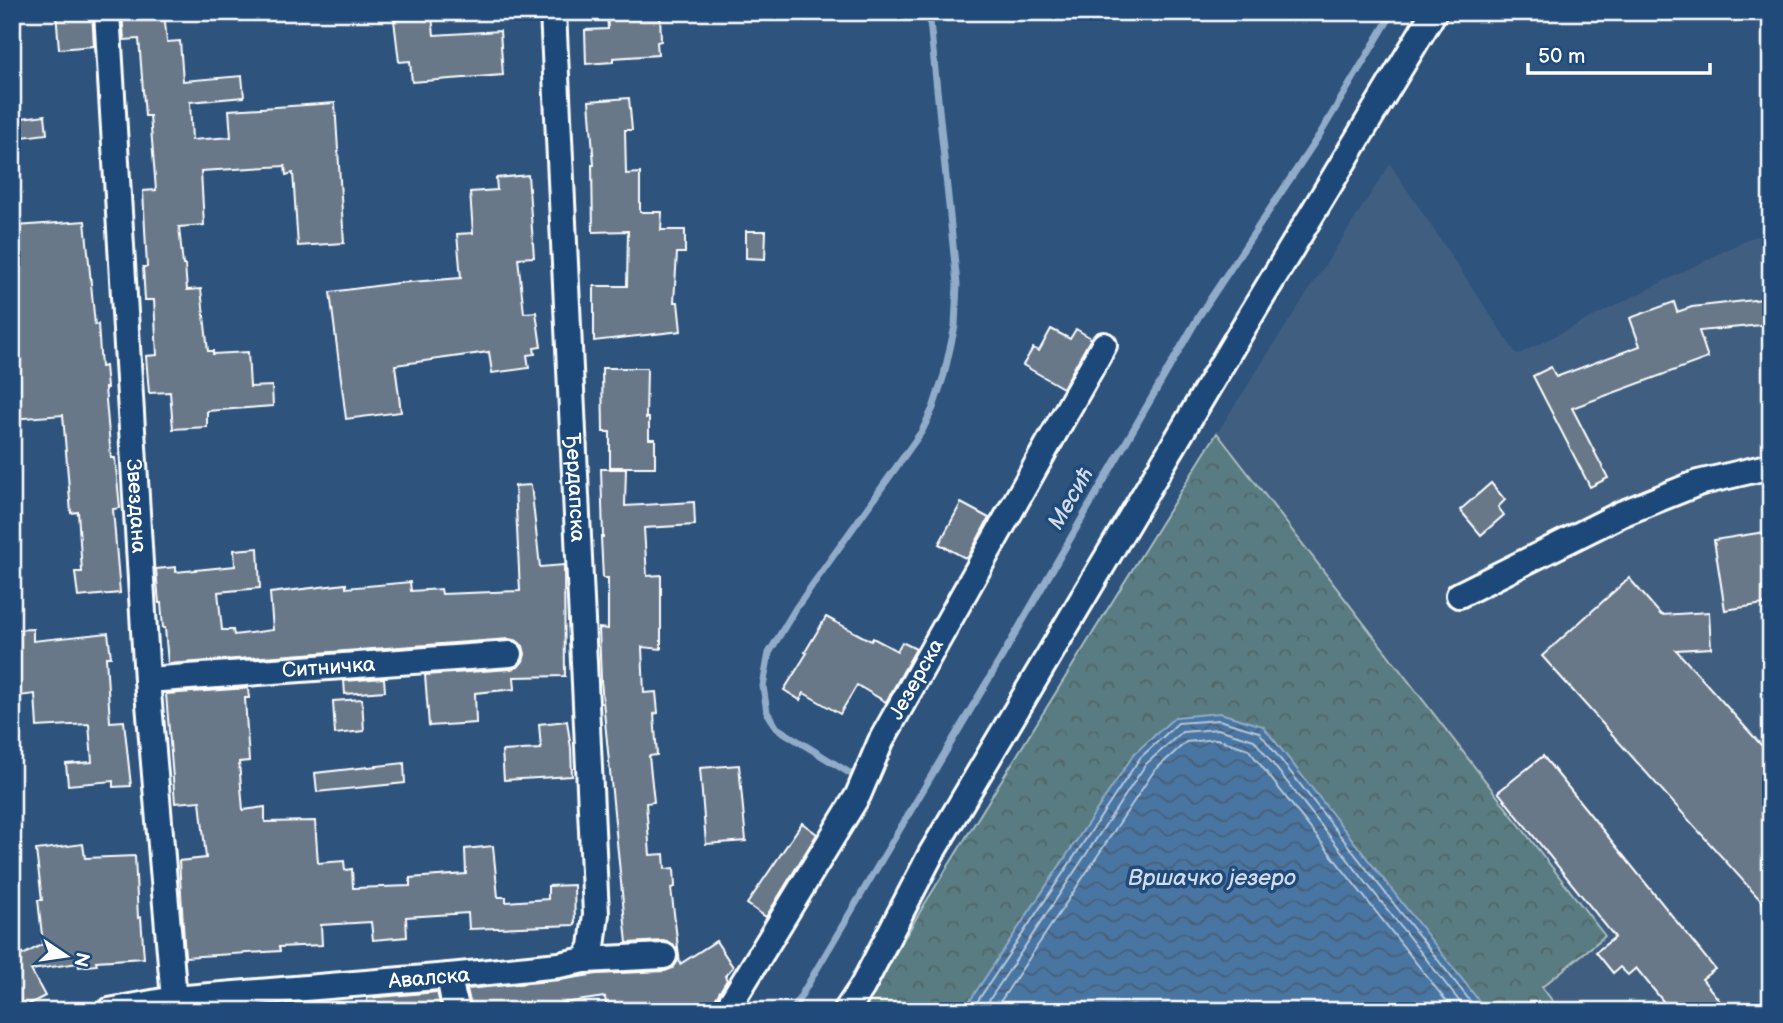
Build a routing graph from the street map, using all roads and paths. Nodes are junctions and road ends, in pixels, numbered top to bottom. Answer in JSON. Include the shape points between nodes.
{"nodes":[{"id":1,"x":107,"y":12,"type":"edge"},
{"id":2,"x":553,"y":12,"type":"edge"},
{"id":3,"x":1434,"y":12,"type":"edge"},
{"id":4,"x":1104,"y":345,"type":"dead end"},
{"id":5,"x":1771,"y":466,"type":"edge"},
{"id":6,"x":1459,"y":595,"type":"dead end"},
{"id":7,"x":510,"y":654,"type":"dead end"},
{"id":8,"x":147,"y":680,"type":"junction"},
{"id":9,"x":664,"y":956,"type":"dead end"},
{"id":10,"x":584,"y":960,"type":"junction"},
{"id":11,"x":449,"y":976,"type":"junction"},
{"id":12,"x":174,"y":999,"type":"junction"},
{"id":13,"x":236,"y":1002,"type":"edge"},
{"id":14,"x":109,"y":1011,"type":"edge"},
{"id":15,"x":458,"y":1011,"type":"edge"},
{"id":16,"x":726,"y":1011,"type":"edge"},
{"id":17,"x":846,"y":1011,"type":"edge"}],
"edges":[{"from":1,"to":8,"type":"street","name":"Звездана"},
{"from":2,"to":10,"type":"street","name":"Ђердапска","via":[[596,914],[592,947]]},
{"from":3,"to":17,"type":"street","via":[[945,830]]},
{"from":4,"to":16,"type":"street","name":"Језерска","via":[[881,741],[858,795]]},
{"from":5,"to":6,"type":"street","via":[[1698,483],[1622,514]]},
{"from":7,"to":8,"type":"street","name":"Ситничка"},
{"from":8,"to":12,"type":"street","name":"Звездана"},
{"from":9,"to":10,"type":"street","name":"Авалска"},
{"from":10,"to":11,"type":"street","name":"Авалска"},
{"from":11,"to":13,"type":"street","name":"Авалска"},
{"from":11,"to":15,"type":"street"},
{"from":12,"to":13,"type":"street","name":"Авалска"},
{"from":12,"to":14,"type":"street","name":"Авалска"}]}
